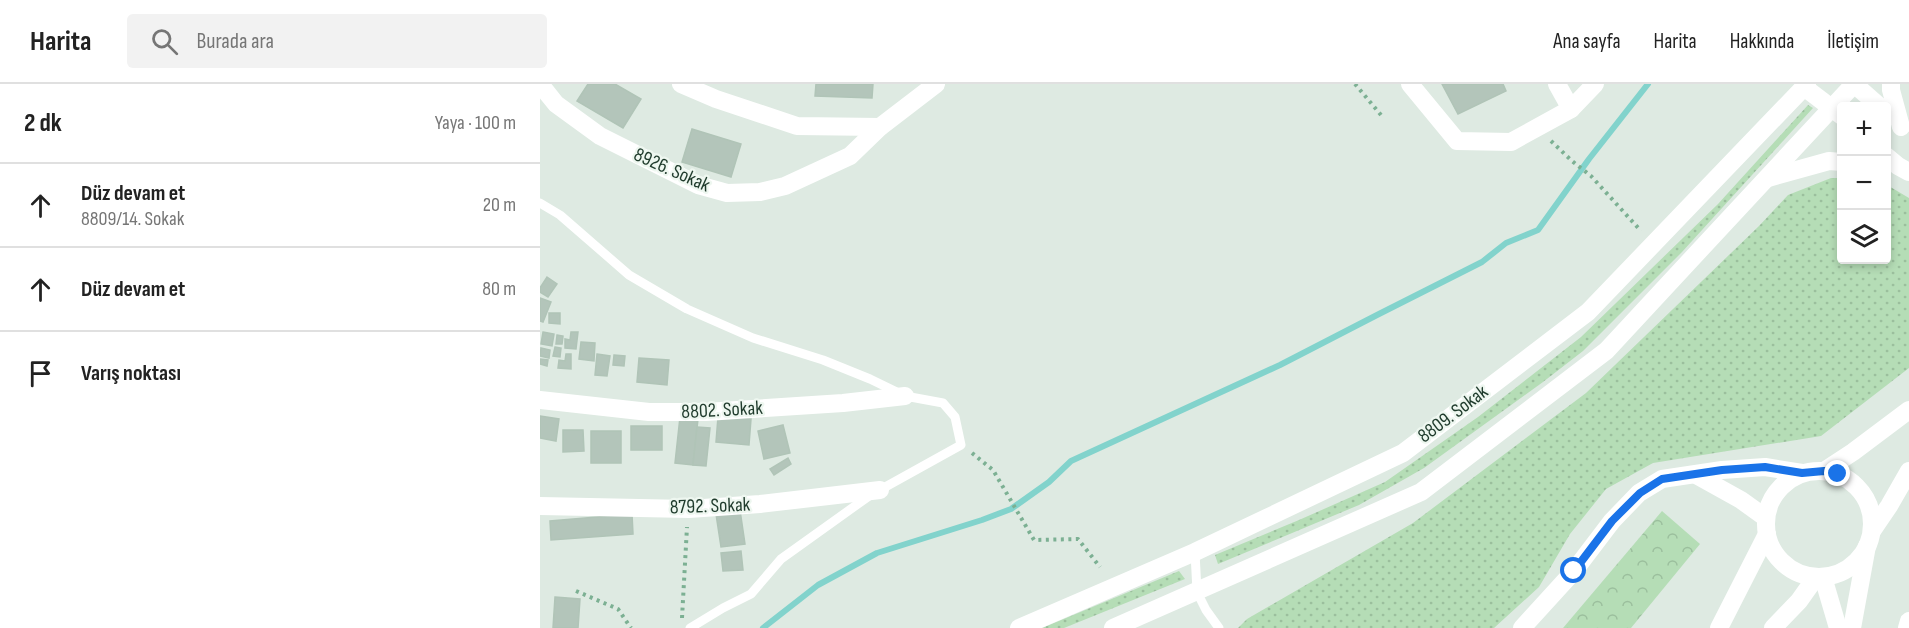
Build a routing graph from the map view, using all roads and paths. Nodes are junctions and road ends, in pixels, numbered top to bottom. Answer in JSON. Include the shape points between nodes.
{"nodes":[{"id":1,"x":540,"y":84,"type":"edge"},
{"id":2,"x":681,"y":84,"type":"edge"},
{"id":3,"x":936,"y":84,"type":"edge"},
{"id":4,"x":1355,"y":84,"type":"edge"},
{"id":5,"x":1410,"y":84,"type":"edge"},
{"id":6,"x":1557,"y":84,"type":"edge"},
{"id":7,"x":1595,"y":84,"type":"edge"},
{"id":8,"x":1854,"y":84,"type":"edge"},
{"id":9,"x":1891,"y":84,"type":"edge"},
{"id":10,"x":1806,"y":86,"type":"edge"},
{"id":11,"x":1843,"y":102,"type":"edge"},
{"id":12,"x":1874,"y":102,"type":"edge"},
{"id":13,"x":1571,"y":109,"type":"junction"},
{"id":14,"x":1837,"y":112,"type":"edge"},
{"id":15,"x":1381,"y":115,"type":"dead end"},
{"id":16,"x":1891,"y":117,"type":"edge"},
{"id":17,"x":880,"y":127,"type":"junction"},
{"id":18,"x":1536,"y":128,"type":"junction"},
{"id":19,"x":1905,"y":130,"type":"edge"},
{"id":20,"x":1837,"y":161,"type":"edge"},
{"id":21,"x":1768,"y":178,"type":"junction"},
{"id":22,"x":540,"y":203,"type":"edge"},
{"id":23,"x":1642,"y":231,"type":"dead end"},
{"id":24,"x":905,"y":396,"type":"junction"},
{"id":25,"x":540,"y":400,"type":"edge"},
{"id":26,"x":1909,"y":410,"type":"edge"},
{"id":27,"x":961,"y":446,"type":"junction"},
{"id":28,"x":1824,"y":471,"type":"junction"},
{"id":29,"x":1909,"y":471,"type":"edge"},
{"id":30,"x":1802,"y":473,"type":"junction"},
{"id":31,"x":1696,"y":475,"type":"junction"},
{"id":32,"x":880,"y":490,"type":"junction"},
{"id":33,"x":540,"y":506,"type":"edge"},
{"id":34,"x":688,"y":509,"type":"junction"},
{"id":35,"x":1766,"y":526,"type":"junction"},
{"id":36,"x":1870,"y":539,"type":"junction"},
{"id":37,"x":1196,"y":552,"type":"junction"},
{"id":38,"x":1100,"y":567,"type":"dead end"},
{"id":39,"x":1820,"y":577,"type":"junction"},
{"id":40,"x":576,"y":591,"type":"dead end"},
{"id":41,"x":1197,"y":592,"type":"junction"},
{"id":42,"x":1909,"y":621,"type":"edge"},
{"id":43,"x":631,"y":628,"type":"edge"},
{"id":44,"x":682,"y":628,"type":"edge"},
{"id":45,"x":690,"y":628,"type":"edge"},
{"id":46,"x":1019,"y":628,"type":"edge"},
{"id":47,"x":1113,"y":628,"type":"edge"},
{"id":48,"x":1220,"y":628,"type":"edge"},
{"id":49,"x":1522,"y":628,"type":"edge"},
{"id":50,"x":1719,"y":628,"type":"edge"},
{"id":51,"x":1773,"y":628,"type":"edge"},
{"id":52,"x":1838,"y":628,"type":"edge"},
{"id":53,"x":1852,"y":628,"type":"edge"},
{"id":54,"x":1907,"y":628,"type":"edge"}],
"edges":[{"from":1,"to":17,"type":"street","name":"8926. Sokak","via":[[556,104],[600,136],[698,185],[727,193],[785,186],[850,156]]},
{"from":2,"to":17,"type":"street","via":[[797,126]]},
{"from":3,"to":17,"type":"street","name":"8926. Sokak"},
{"from":4,"to":15,"type":"path"},
{"from":5,"to":18,"type":"street","via":[[1457,141],[1511,142]]},
{"from":6,"to":13,"type":"street"},
{"from":7,"to":13,"type":"street"},
{"from":8,"to":11,"type":"street"},
{"from":8,"to":12,"type":"street"},
{"from":9,"to":19,"type":"street"},
{"from":10,"to":14,"type":"street"},
{"from":10,"to":37,"type":"street","name":"8809. Sokak","via":[[1588,312],[1402,453]]},
{"from":13,"to":18,"type":"street"},
{"from":14,"to":21,"type":"street"},
{"from":16,"to":19,"type":"street"},
{"from":18,"to":23,"type":"path","via":[[1591,176]]},
{"from":20,"to":21,"type":"street","via":[[1828,160]]},
{"from":21,"to":41,"type":"street","via":[[1606,351],[1421,492]]},
{"from":22,"to":24,"type":"lane","via":[[560,215],[629,275],[687,309]]},
{"from":24,"to":25,"type":"street","name":"8802. Sokak","via":[[706,412],[649,412]]},
{"from":24,"to":27,"type":"lane","via":[[943,403],[955,417]]},
{"from":26,"to":28,"type":"street"},
{"from":27,"to":32,"type":"lane"},
{"from":27,"to":38,"type":"path","via":[[993,470],[1034,540],[1078,539]]},
{"from":28,"to":30,"type":"street"},
{"from":28,"to":36,"type":"street","via":[[1851,481],[1861,491],[1872,517]]},
{"from":29,"to":36,"type":"street"},
{"from":30,"to":31,"type":"street","via":[[1765,467]]},
{"from":30,"to":35,"type":"street","via":[[1774,495]]},
{"from":31,"to":35,"type":"street","via":[[1741,501]]},
{"from":31,"to":49,"type":"street","via":[[1662,479],[1640,493]]},
{"from":32,"to":34,"type":"street","name":"8792. Sokak"},
{"from":32,"to":45,"type":"lane","via":[[781,559],[751,594]]},
{"from":33,"to":34,"type":"street","name":"8792. Sokak"},
{"from":34,"to":44,"type":"path"},
{"from":35,"to":39,"type":"street","via":[[1771,547],[1779,559],[1802,574]]},
{"from":35,"to":50,"type":"street"},
{"from":36,"to":39,"type":"street","via":[[1854,564]]},
{"from":36,"to":53,"type":"street"},
{"from":37,"to":41,"type":"lane"},
{"from":37,"to":46,"type":"street","name":"8809. Sokak"},
{"from":39,"to":51,"type":"street"},
{"from":39,"to":52,"type":"street"},
{"from":40,"to":43,"type":"path","via":[[618,609]]},
{"from":41,"to":47,"type":"street"},
{"from":41,"to":48,"type":"lane"},
{"from":42,"to":54,"type":"street"}]}
